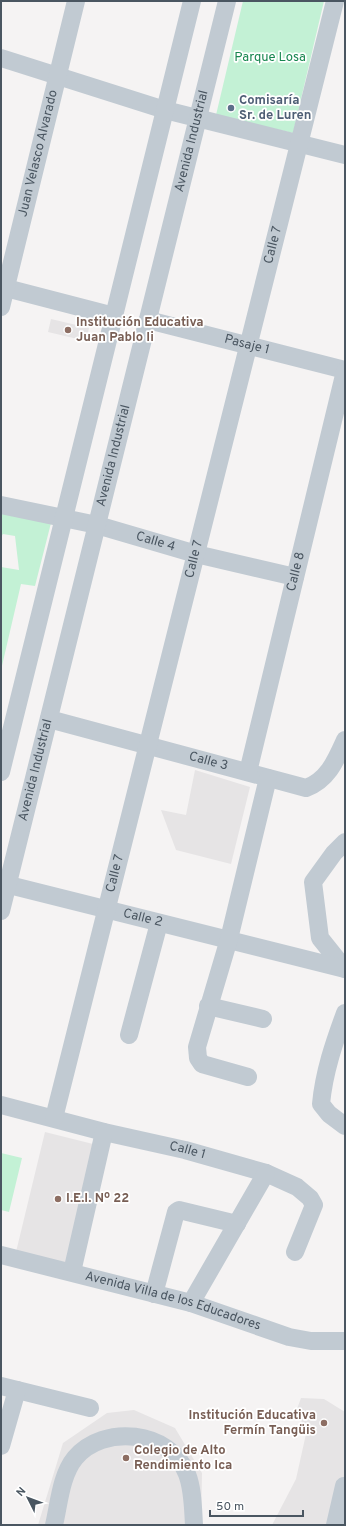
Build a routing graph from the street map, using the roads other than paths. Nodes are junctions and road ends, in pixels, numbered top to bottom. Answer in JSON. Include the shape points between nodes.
{"nodes":[{"id":1,"x":76,"y":1,"type":"edge"},
{"id":2,"x":192,"y":1,"type":"edge"},
{"id":3,"x":227,"y":1,"type":"edge"},
{"id":4,"x":335,"y":1,"type":"edge"},
{"id":5,"x":1,"y":58,"type":"edge"},
{"id":6,"x":56,"y":77,"type":"junction"},
{"id":7,"x":165,"y":110,"type":"junction"},
{"id":8,"x":198,"y":117,"type":"junction"},
{"id":9,"x":299,"y":144,"type":"junction"},
{"id":10,"x":345,"y":155,"type":"edge"},
{"id":11,"x":6,"y":288,"type":"junction"},
{"id":12,"x":1,"y":307,"type":"edge"},
{"id":13,"x":114,"y":316,"type":"junction"},
{"id":14,"x":148,"y":320,"type":"junction"},
{"id":15,"x":248,"y":346,"type":"junction"},
{"id":16,"x":345,"y":370,"type":"edge"},
{"id":17,"x":1,"y":505,"type":"edge"},
{"id":18,"x":64,"y":518,"type":"junction"},
{"id":19,"x":97,"y":525,"type":"junction"},
{"id":20,"x":196,"y":554,"type":"junction"},
{"id":21,"x":295,"y":577,"type":"junction"},
{"id":22,"x":49,"y":719,"type":"junction"},
{"id":23,"x":345,"y":740,"type":"edge"},
{"id":24,"x":148,"y":746,"type":"junction"},
{"id":25,"x":1,"y":772,"type":"edge"},
{"id":26,"x":248,"y":772,"type":"junction"},
{"id":27,"x":268,"y":778,"type":"junction"},
{"id":28,"x":345,"y":842,"type":"edge"},
{"id":29,"x":4,"y":884,"type":"edge"},
{"id":30,"x":106,"y":910,"type":"junction"},
{"id":31,"x":1,"y":911,"type":"edge"},
{"id":32,"x":159,"y":923,"type":"junction"},
{"id":33,"x":229,"y":939,"type":"junction"},
{"id":34,"x":345,"y":969,"type":"edge"},
{"id":35,"x":208,"y":1006,"type":"junction"},
{"id":36,"x":345,"y":1013,"type":"edge"},
{"id":37,"x":263,"y":1019,"type":"dead end"},
{"id":38,"x":129,"y":1035,"type":"dead end"},
{"id":39,"x":248,"y":1077,"type":"dead end"},
{"id":40,"x":1,"y":1105,"type":"edge"},
{"id":41,"x":54,"y":1118,"type":"junction"},
{"id":42,"x":345,"y":1126,"type":"edge"},
{"id":43,"x":104,"y":1132,"type":"junction"},
{"id":44,"x":266,"y":1173,"type":"junction"},
{"id":45,"x":237,"y":1224,"type":"junction"},
{"id":46,"x":295,"y":1252,"type":"dead end"},
{"id":47,"x":1,"y":1255,"type":"edge"},
{"id":48,"x":72,"y":1272,"type":"junction"},
{"id":49,"x":154,"y":1294,"type":"junction"},
{"id":50,"x":192,"y":1303,"type":"junction"},
{"id":51,"x":345,"y":1341,"type":"edge"},
{"id":52,"x":9,"y":1388,"type":"edge"},
{"id":53,"x":90,"y":1408,"type":"dead end"},
{"id":54,"x":1,"y":1446,"type":"edge"},
{"id":55,"x":344,"y":1486,"type":"dead end"},
{"id":56,"x":54,"y":1525,"type":"edge"},
{"id":57,"x":194,"y":1525,"type":"edge"},
{"id":58,"x":335,"y":1525,"type":"edge"}],
"edges":[{"from":1,"to":6,"type":"street","name":"Juan Velasco Alvarado"},
{"from":2,"to":7,"type":"street"},
{"from":3,"to":8,"type":"street","name":"Avenida Industrial"},
{"from":4,"to":9,"type":"street","name":"Calle 7"},
{"from":5,"to":6,"type":"street"},
{"from":6,"to":7,"type":"street"},
{"from":6,"to":11,"type":"street","name":"Juan Velasco Alvarado"},
{"from":7,"to":8,"type":"street"},
{"from":7,"to":13,"type":"street"},
{"from":8,"to":9,"type":"street"},
{"from":8,"to":14,"type":"street","name":"Avenida Industrial"},
{"from":9,"to":10,"type":"street"},
{"from":9,"to":15,"type":"street","name":"Calle 7"},
{"from":11,"to":12,"type":"street","name":"Juan Velasco Alvarado"},
{"from":11,"to":13,"type":"street"},
{"from":13,"to":18,"type":"street"},
{"from":14,"to":15,"type":"street","name":"Pasaje 1"},
{"from":14,"to":19,"type":"street","name":"Avenida Industrial"},
{"from":15,"to":16,"type":"street","name":"Pasaje 1"},
{"from":15,"to":20,"type":"street","name":"Calle 7"},
{"from":16,"to":21,"type":"street","name":"Calle 8"},
{"from":17,"to":18,"type":"street","name":"Calle 4"},
{"from":18,"to":19,"type":"street","name":"Calle 4"},
{"from":18,"to":25,"type":"street"},
{"from":19,"to":20,"type":"street","name":"Calle 4"},
{"from":19,"to":22,"type":"street","name":"Avenida Industrial"},
{"from":20,"to":21,"type":"street","name":"Calle 4"},
{"from":20,"to":24,"type":"street","name":"Calle 7"},
{"from":21,"to":26,"type":"street","name":"Calle 8"},
{"from":22,"to":24,"type":"street","name":"Calle 3"},
{"from":22,"to":29,"type":"street","name":"Avenida Industrial"},
{"from":23,"to":27,"type":"street","name":"Calle 3","via":[[334,763],[317,784],[306,788]]},
{"from":24,"to":26,"type":"street","name":"Calle 3"},
{"from":24,"to":30,"type":"street","name":"Calle 7"},
{"from":26,"to":27,"type":"street","name":"Calle 3"},
{"from":27,"to":33,"type":"street"},
{"from":28,"to":34,"type":"street","via":[[313,882],[320,938]]},
{"from":29,"to":30,"type":"street","name":"Calle 2"},
{"from":29,"to":31,"type":"street","name":"Avenida Industrial"},
{"from":30,"to":32,"type":"street","name":"Calle 2"},
{"from":30,"to":41,"type":"street","name":"Calle 7"},
{"from":32,"to":33,"type":"street","name":"Calle 2"},
{"from":32,"to":38,"type":"street"},
{"from":33,"to":34,"type":"street","name":"Calle 2"},
{"from":33,"to":35,"type":"street"},
{"from":35,"to":37,"type":"street"},
{"from":35,"to":39,"type":"street","via":[[197,1047],[198,1058],[202,1064]]},
{"from":36,"to":42,"type":"street","via":[[330,1054],[322,1087],[321,1104]]},
{"from":40,"to":41,"type":"street","name":"Calle 1"},
{"from":41,"to":43,"type":"street","name":"Calle 1"},
{"from":43,"to":44,"type":"street","name":"Calle 1","via":[[185,1150]]},
{"from":43,"to":48,"type":"street"},
{"from":44,"to":45,"type":"street"},
{"from":44,"to":46,"type":"street","name":"Calle 1","via":[[297,1187],[314,1205]]},
{"from":45,"to":49,"type":"street","via":[[178,1210]]},
{"from":45,"to":50,"type":"street"},
{"from":47,"to":48,"type":"street","name":"Avenida Villa de los Educadores"},
{"from":48,"to":49,"type":"street","name":"Avenida Villa de los Educadores"},
{"from":49,"to":50,"type":"street","name":"Avenida Villa de los Educadores"},
{"from":50,"to":51,"type":"street","name":"Avenida Villa de los Educadores","via":[[289,1338]]},
{"from":52,"to":53,"type":"street"},
{"from":52,"to":54,"type":"street"},
{"from":55,"to":58,"type":"street"},
{"from":56,"to":57,"type":"street","via":[[67,1474],[74,1459],[88,1447],[105,1438],[123,1435],[163,1445],[177,1458],[187,1473]]}]}
